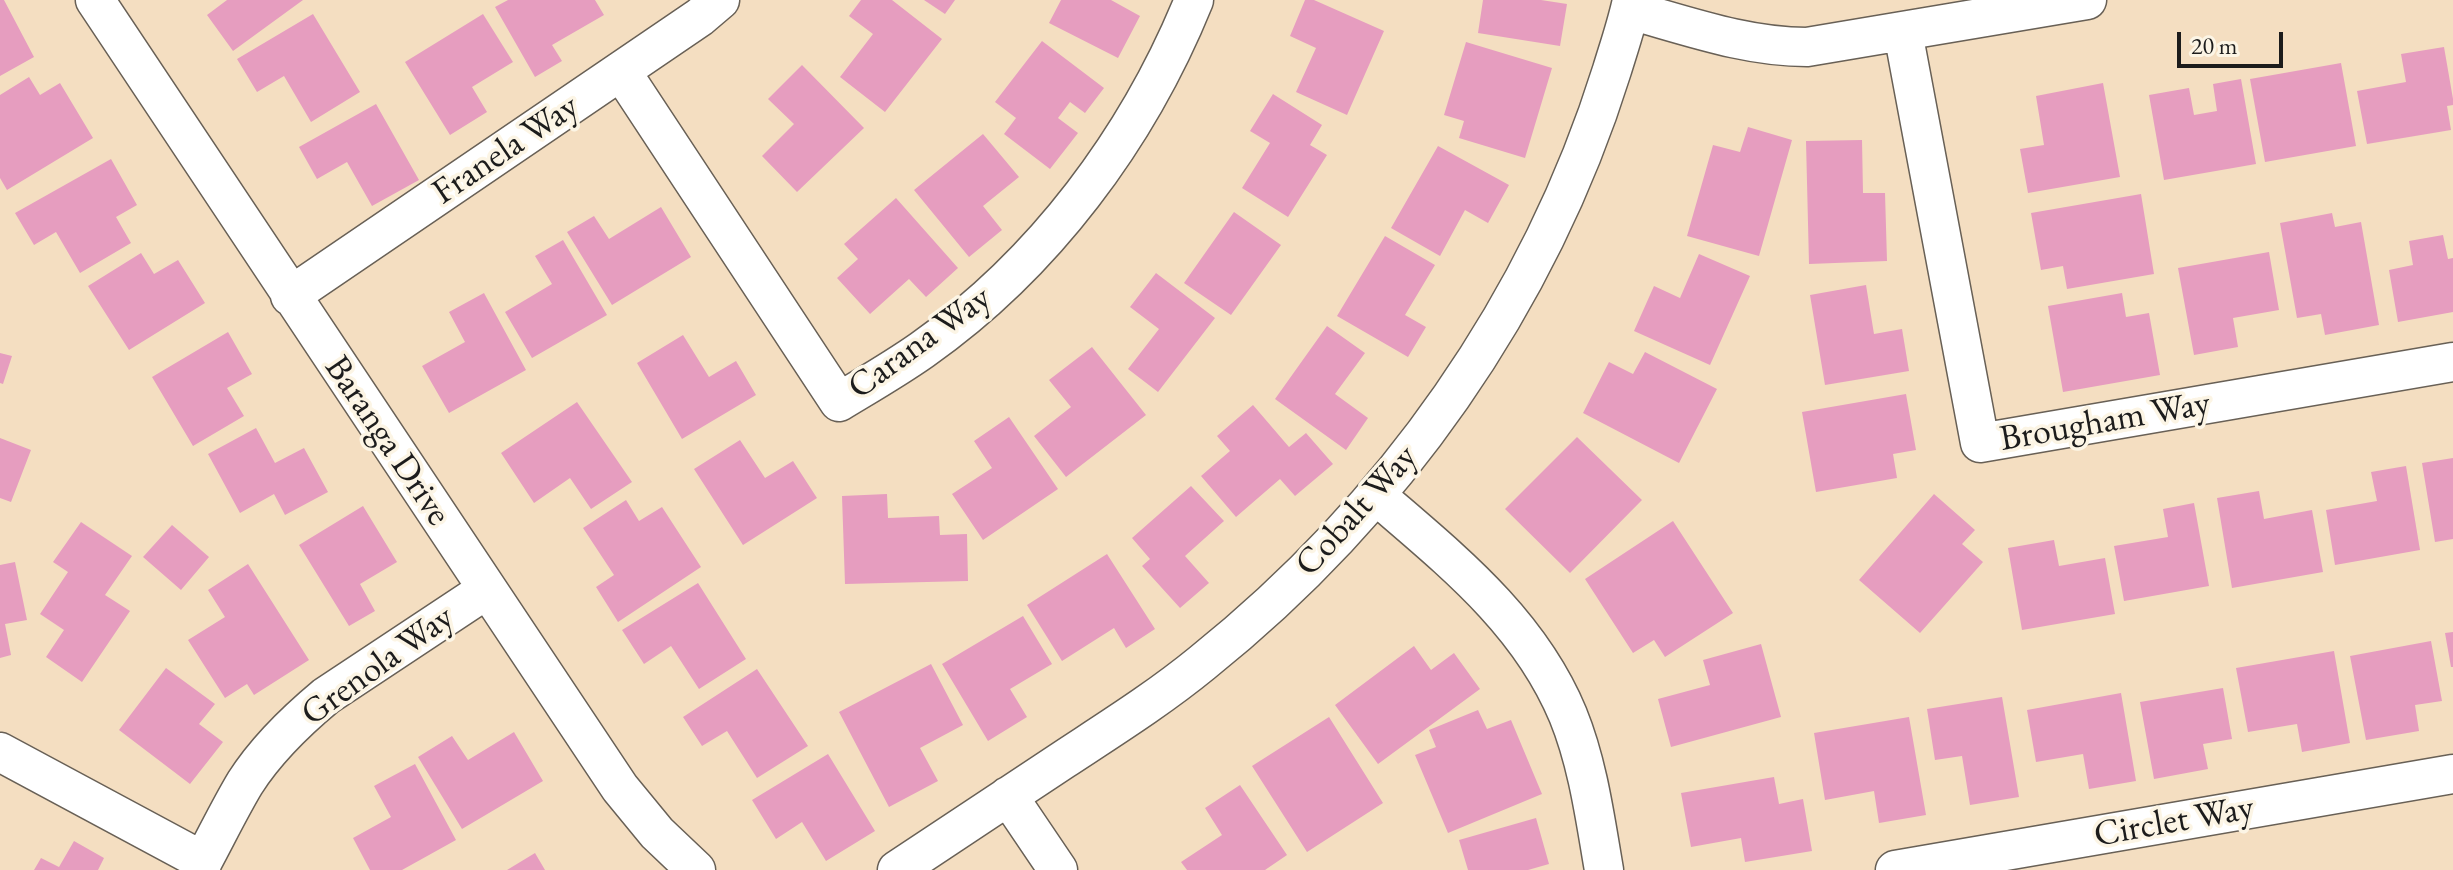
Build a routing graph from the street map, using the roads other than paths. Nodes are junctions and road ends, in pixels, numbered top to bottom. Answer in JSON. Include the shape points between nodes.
{"nodes":[{"id":1,"x":95,"y":0,"type":"edge"},
{"id":2,"x":720,"y":0,"type":"edge"},
{"id":3,"x":1194,"y":0,"type":"edge"},
{"id":4,"x":2087,"y":0,"type":"edge"},
{"id":5,"x":1631,"y":5,"type":"edge"},
{"id":6,"x":1903,"y":32,"type":"junction"},
{"id":7,"x":621,"y":71,"type":"junction"},
{"id":8,"x":290,"y":296,"type":"junction"},
{"id":9,"x":2453,"y":362,"type":"edge"},
{"id":10,"x":1377,"y":496,"type":"junction"},
{"id":11,"x":486,"y":590,"type":"junction"},
{"id":12,"x":0,"y":752,"type":"edge"},
{"id":13,"x":2453,"y":774,"type":"edge"},
{"id":14,"x":1008,"y":796,"type":"junction"},
{"id":15,"x":202,"y":865,"type":"edge"},
{"id":16,"x":696,"y":870,"type":"edge"},
{"id":17,"x":897,"y":870,"type":"edge"},
{"id":18,"x":1058,"y":870,"type":"edge"},
{"id":19,"x":1604,"y":870,"type":"edge"},
{"id":20,"x":1895,"y":870,"type":"edge"}],
"edges":[{"from":1,"to":8,"type":"street","name":"Baranga Drive"},
{"from":2,"to":7,"type":"street","name":"Franela Way"},
{"from":3,"to":7,"type":"street","name":"Carana Way","via":[[1144,105],[1099,175],[1046,239],[987,298],[922,350],[839,402]]},
{"from":4,"to":6,"type":"street"},
{"from":5,"to":6,"type":"street","via":[[1779,47]]},
{"from":5,"to":10,"type":"street","name":"Cobalt Way","via":[[1597,117],[1528,273],[1486,347]]},
{"from":6,"to":9,"type":"street","name":"Brougham Way","via":[[1980,443]]},
{"from":7,"to":8,"type":"street","name":"Franela Way"},
{"from":8,"to":11,"type":"street","name":"Baranga Drive"},
{"from":10,"to":14,"type":"street","name":"Cobalt Way","via":[[1267,609],[1201,664]]},
{"from":10,"to":19,"type":"street","via":[[1478,584],[1544,668],[1568,715],[1585,766]]},
{"from":11,"to":15,"type":"street","name":"Grenola Way","via":[[303,715],[245,784]]},
{"from":11,"to":16,"type":"street","name":"Baranga Drive","via":[[620,788]]},
{"from":12,"to":15,"type":"street"},
{"from":13,"to":20,"type":"street","name":"Circlet Way"},
{"from":14,"to":17,"type":"street","name":"Cobalt Way"},
{"from":14,"to":18,"type":"street"}]}
